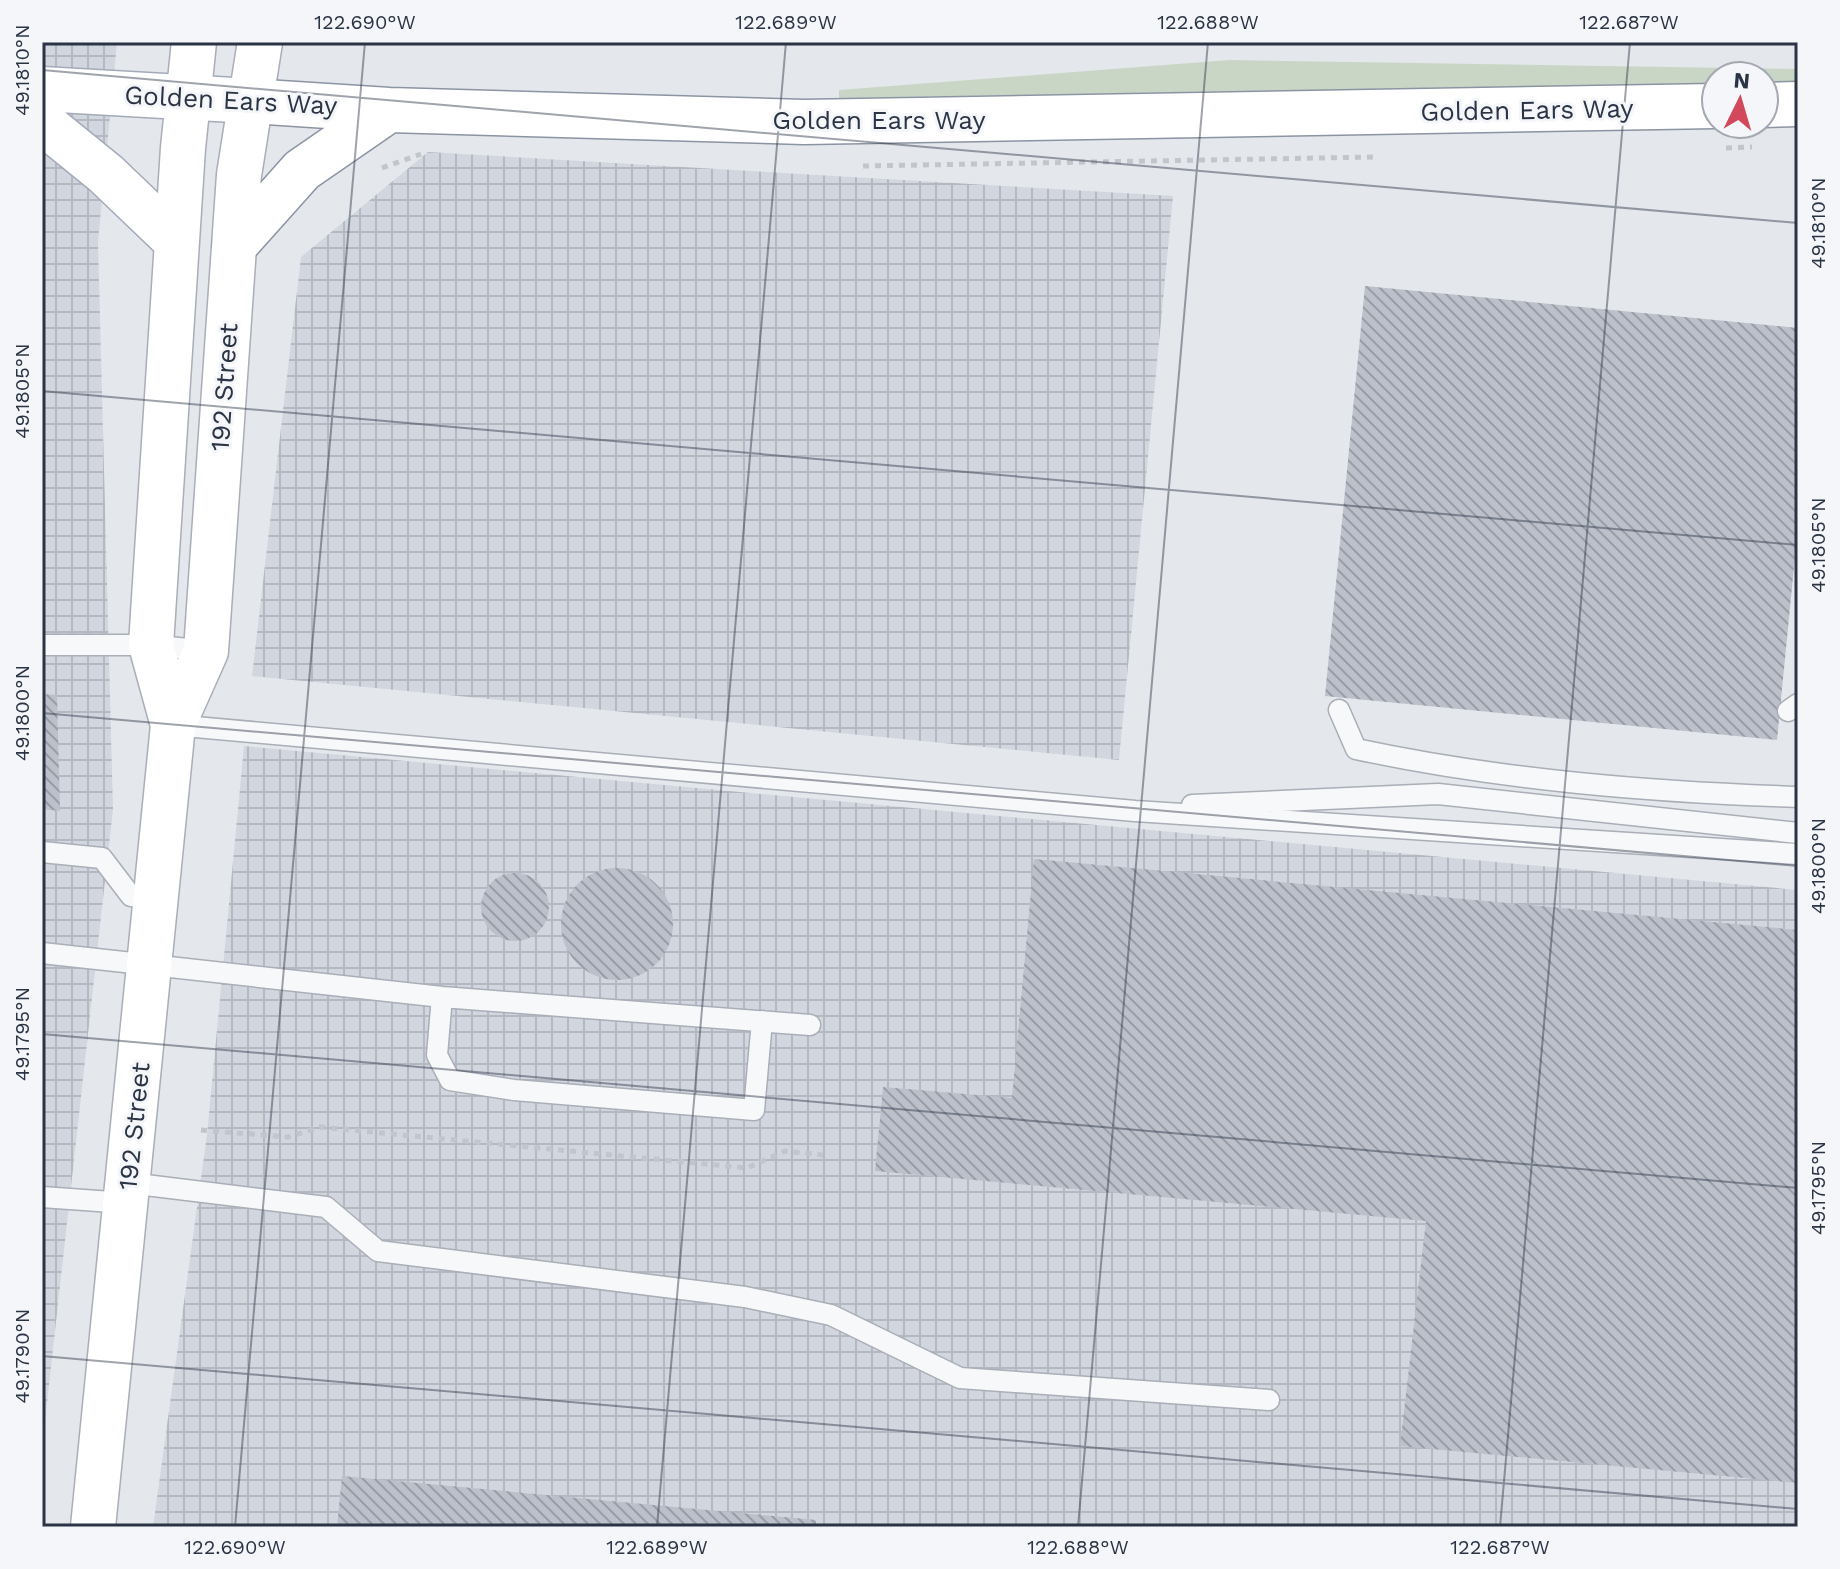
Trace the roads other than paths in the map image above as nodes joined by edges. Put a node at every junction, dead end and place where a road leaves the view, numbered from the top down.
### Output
1 (194, 42) edge
2 (260, 42) edge
3 (42, 89) edge
4 (188, 98) junction
5 (251, 101) junction
6 (1700, 106) edge
7 (389, 110) junction
8 (42, 122) edge
9 (176, 241) junction
10 (235, 245) junction
11 (42, 645) edge
12 (151, 645) junction
13 (206, 651) junction
14 (1339, 710) dead end
15 (173, 725) junction
16 (1798, 797) edge
17 (1135, 811) junction
18 (1798, 833) edge
19 (42, 852) edge
20 (1798, 854) edge
21 (158, 898) junction
22 (42, 953) edge
23 (152, 966) junction
24 (442, 997) junction
25 (762, 1021) junction
26 (810, 1025) dead end
27 (128, 1193) junction
28 (42, 1197) edge
29 (1269, 1400) dead end
30 (93, 1527) edge

1 - 4 main road, 192 Street
2 - 5 main road, 192 Street
3 - 4 main road, Golden Ears Way
4 - 5 main road, Golden Ears Way
4 - 9 main road, 192 Street
5 - 7 main road, Golden Ears Way
5 - 10 main road, 192 Street
6 - 7 main road, Golden Ears Way
7 - 10 main road
8 - 9 main road
9 - 12 main road, 192 Street
10 - 13 main road, 192 Street
11 - 12 lane
12 - 13 lane
12 - 15 main road, 192 Street
13 - 15 main road, 192 Street
14 - 16 lane
15 - 17 lane
15 - 21 main road, 192 Street
17 - 18 lane
17 - 20 lane
19 - 21 lane
21 - 23 main road, 192 Street
22 - 23 lane
23 - 24 lane
23 - 27 main road, 192 Street
24 - 25 lane
24 - 25 lane
25 - 26 lane
27 - 28 lane
27 - 29 lane
27 - 30 main road, 192 Street

